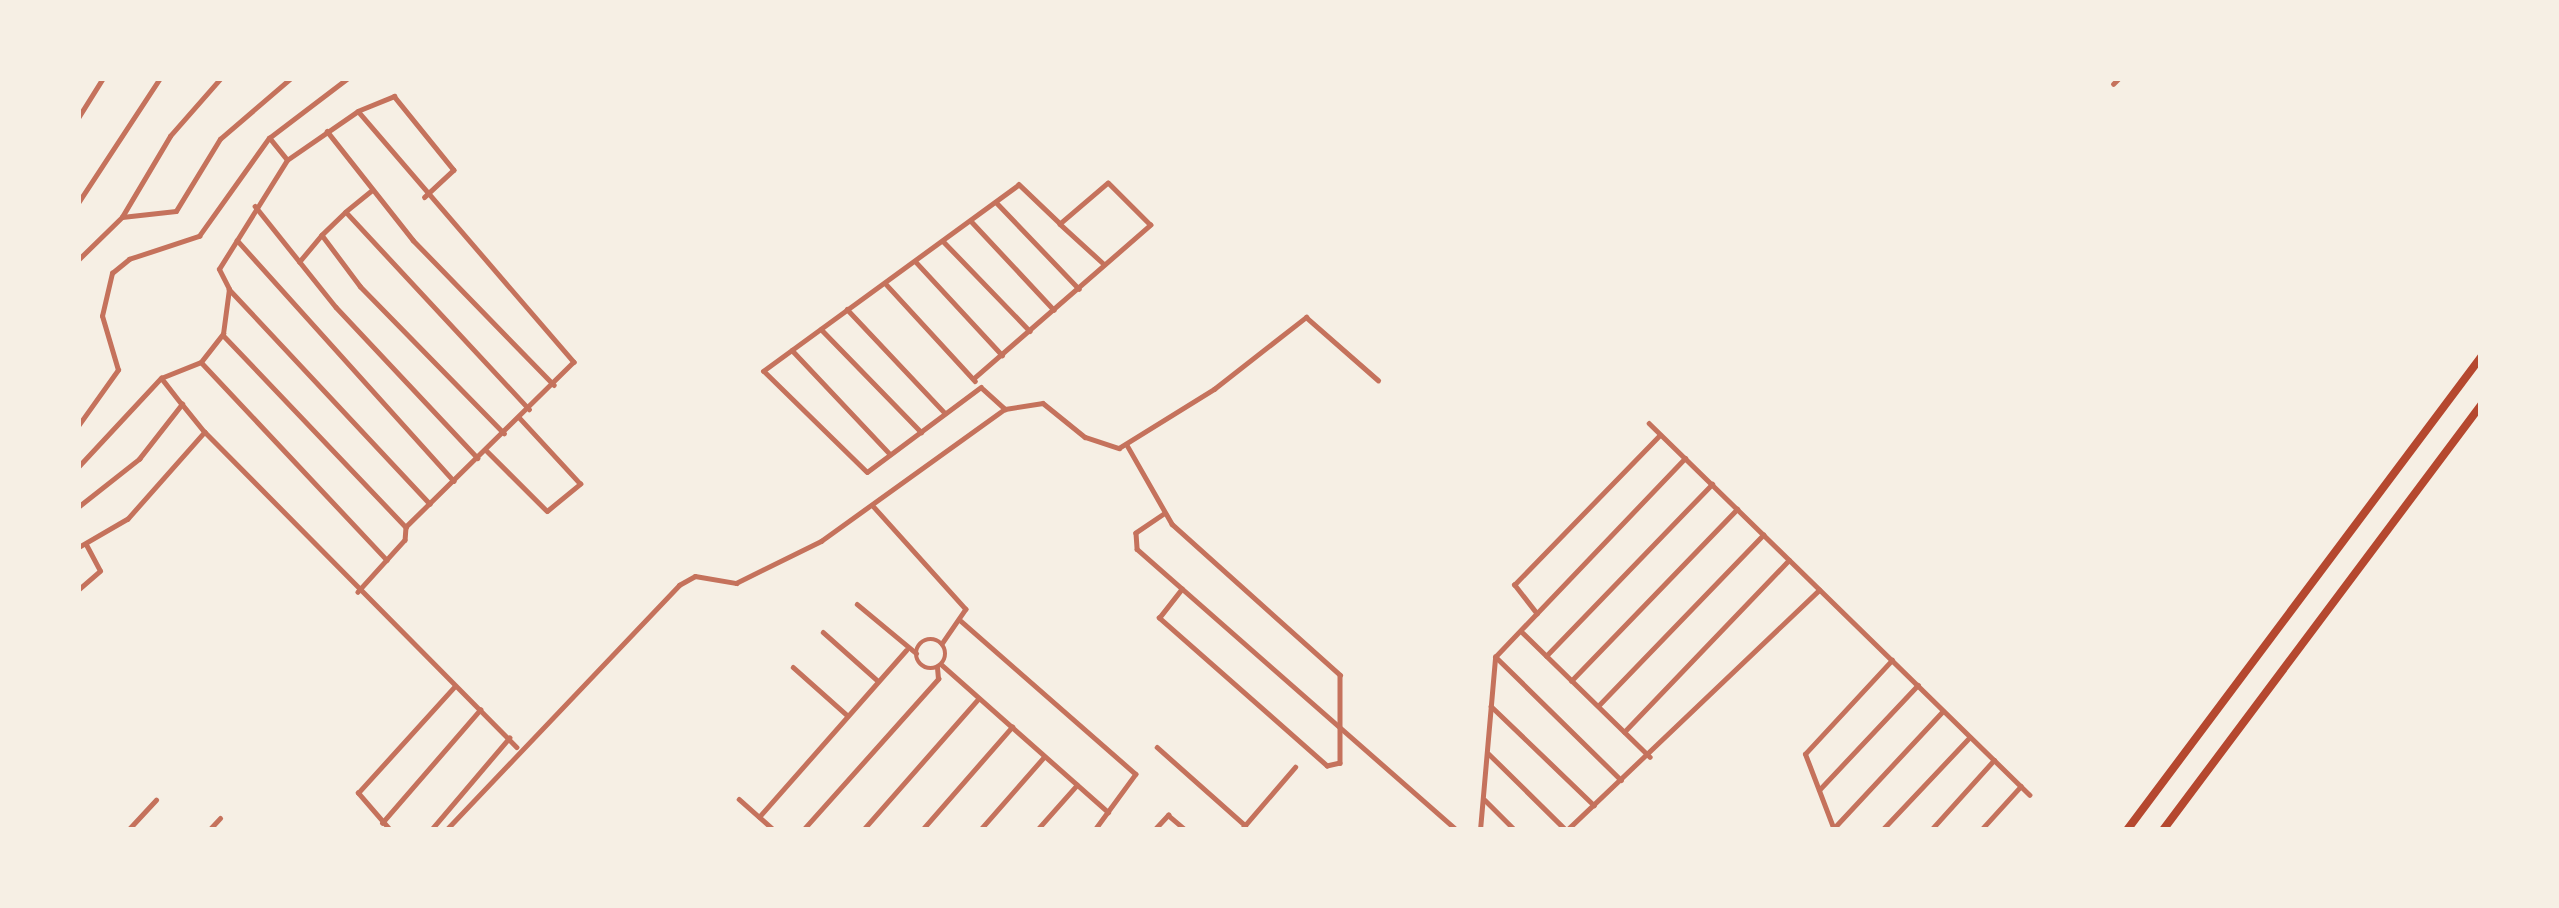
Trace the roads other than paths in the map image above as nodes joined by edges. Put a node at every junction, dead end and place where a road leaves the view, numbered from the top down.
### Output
1 (103, 78) edge
2 (160, 78) edge
3 (220, 78) edge
4 (291, 78) edge
5 (348, 78) edge
6 (358, 111) junction
7 (78, 118) edge
8 (327, 131) junction
9 (268, 139) junction
10 (287, 160) junction
11 (374, 190) junction
12 (425, 197) junction
13 (996, 202) junction
14 (78, 203) edge
15 (254, 206) junction
16 (346, 212) junction
17 (122, 217) junction
18 (970, 220) junction
19 (1060, 224) junction
20 (322, 235) junction
21 (236, 238) junction
22 (943, 241) junction
23 (78, 260) edge
24 (916, 261) junction
25 (299, 262) junction
26 (1104, 264) junction
27 (885, 283) junction
28 (229, 289) junction
29 (1079, 289) junction
30 (847, 309) junction
31 (1054, 310) junction
32 (821, 329) junction
33 (1030, 331) junction
34 (223, 334) junction
35 (792, 350) junction
36 (1002, 355) junction
37 (2481, 358) edge
38 (78, 361) edge
39 (201, 362) junction
40 (78, 374) edge
41 (161, 378) junction
42 (974, 379) junction
43 (1378, 380) dead end
44 (554, 385) junction
45 (981, 387) junction
46 (182, 404) junction
47 (2481, 405) edge
48 (529, 409) junction
49 (1005, 409) junction
50 (945, 413) junction
51 (519, 418) junction
52 (1649, 423) dead end
53 (78, 426) edge
54 (205, 432) junction
55 (921, 432) junction
56 (504, 433) junction
57 (1660, 434) junction
58 (1127, 445) junction
59 (486, 450) junction
60 (890, 454) junction
61 (478, 458) junction
62 (1685, 458) junction
63 (78, 467) edge
64 (454, 481) junction
65 (1712, 484) junction
66 (430, 504) junction
67 (78, 507) edge
68 (874, 508) junction
69 (1737, 509) junction
70 (1164, 514) junction
71 (406, 527) junction
72 (1763, 535) junction
73 (82, 546) edge
74 (387, 560) junction
75 (1789, 560) junction
76 (1183, 589) junction
77 (78, 590) edge
78 (1820, 590) junction
79 (358, 592) junction
80 (857, 604) dead end
81 (1537, 614) junction
82 (961, 621) junction
83 (1521, 631) junction
84 (823, 632) dead end
85 (942, 644) junction
86 (906, 650) junction
87 (916, 653) junction
88 (1546, 656) junction
89 (1496, 657) junction
90 (1892, 660) junction
91 (940, 666) junction
92 (793, 667) dead end
93 (878, 681) junction
94 (1571, 681) junction
95 (455, 686) junction
96 (1918, 686) junction
97 (980, 698) junction
98 (1491, 706) junction
99 (1598, 706) junction
100 (480, 710) junction
101 (1943, 711) junction
102 (848, 716) junction
103 (1012, 727) junction
104 (1624, 731) junction
105 (1343, 733) junction
106 (1970, 736) junction
107 (509, 738) junction
108 (518, 746) junction
109 (1157, 747) dead end
110 (1487, 753) junction
111 (1045, 756) junction
112 (1650, 757) junction
113 (1994, 760) junction
114 (1295, 767) dead end
115 (1621, 781) junction
116 (1077, 785) junction
117 (2021, 786) junction
118 (1819, 790) junction
119 (2030, 795) dead end
120 (1483, 798) junction
121 (739, 799) dead end
122 (156, 800) dead end
123 (1594, 806) junction
124 (1110, 814) junction
125 (760, 817) junction
126 (220, 818) dead end
127 (382, 823) junction
128 (1243, 828) edge
129 (128, 830) edge
130 (209, 830) edge
131 (390, 830) edge
132 (431, 830) edge
133 (446, 830) edge
134 (774, 830) edge
135 (803, 830) edge
136 (863, 830) edge
137 (922, 830) edge
138 (980, 830) edge
139 (1037, 830) edge
140 (1095, 830) edge
141 (1154, 830) edge
142 (1186, 830) edge
143 (1457, 830) edge
144 (1480, 830) edge
145 (1515, 830) edge
146 (1567, 830) edge
147 (1833, 830) edge
148 (1882, 830) edge
149 (1931, 830) edge
150 (1981, 830) edge
151 (2127, 830) edge
152 (2163, 830) edge

1 - 7 street
2 - 14 street
3 - 17 street
4 - 17 street
5 - 9 street
6 - 8 street
6 - 12 street
6 - 12 street
8 - 10 street
8 - 11 street
9 - 10 street
9 - 53 street
10 - 15 street
11 - 16 street
11 - 44 street
12 - 44 street
13 - 18 street
13 - 19 street
13 - 29 street
15 - 21 street
15 - 25 street
16 - 20 street
16 - 48 street
17 - 23 street
18 - 22 street
18 - 31 street
19 - 26 street
19 - 26 street
20 - 25 street
20 - 56 street
21 - 28 street
21 - 64 street
22 - 24 street
22 - 33 street
24 - 27 street
24 - 36 street
25 - 61 street
26 - 29 street
27 - 30 street
27 - 42 street
28 - 34 street
28 - 66 street
29 - 31 street
30 - 32 street
30 - 50 street
31 - 33 street
32 - 35 street
32 - 55 street
33 - 36 street
34 - 39 street
34 - 71 street
35 - 60 street
35 - 60 street
36 - 42 street
37 - 151 highway
38 - 40 street
39 - 41 street
39 - 74 street
41 - 46 street
41 - 63 street
42 - 45 street
43 - 58 street
44 - 48 street
45 - 49 street
45 - 50 street
46 - 54 street
46 - 67 street
47 - 152 highway
48 - 51 street
49 - 58 street
49 - 68 street
50 - 55 street
51 - 56 street
51 - 59 street
52 - 57 street
54 - 73 street
54 - 79 street
55 - 60 street
56 - 59 street
57 - 62 street
57 - 81 street
58 - 70 street
59 - 61 street
61 - 64 street
62 - 65 street
62 - 81 street
64 - 66 street
65 - 69 street
65 - 88 street
66 - 71 street
68 - 82 street
68 - 108 street
69 - 72 street
69 - 94 street
70 - 76 street
70 - 105 street
71 - 74 street
72 - 75 street
72 - 99 street
73 - 77 street
74 - 79 street
75 - 78 street
75 - 104 street
76 - 105 street
76 - 105 street
78 - 90 street
78 - 112 street
79 - 95 street
80 - 86 street
81 - 83 street
82 - 85 street
82 - 124 street
83 - 88 street
83 - 89 street
84 - 93 street
85 - 87 street
85 - 91 street
86 - 87 street
86 - 93 street
87 - 91 street
88 - 94 street
89 - 98 street
89 - 115 street
90 - 96 street
90 - 118 street
91 - 97 street
91 - 135 street
92 - 102 street
93 - 102 street
94 - 99 street
95 - 100 street
95 - 127 street
96 - 101 street
96 - 118 street
97 - 103 street
97 - 136 street
98 - 110 street
98 - 123 street
99 - 104 street
100 - 107 street
100 - 127 street
101 - 106 street
101 - 147 street
102 - 125 street
103 - 111 street
103 - 137 street
104 - 112 street
105 - 143 street
106 - 113 street
106 - 148 street
107 - 108 street
107 - 132 street
108 - 133 street
109 - 128 street
110 - 120 street
110 - 146 street
111 - 116 street
111 - 138 street
112 - 115 street
113 - 117 street
113 - 149 street
114 - 128 street
115 - 123 street
116 - 124 street
116 - 139 street
117 - 119 street
117 - 150 street
118 - 147 street
120 - 144 street
120 - 145 street
121 - 125 street
122 - 129 street
123 - 146 street
124 - 140 street
125 - 134 street
126 - 130 street
127 - 131 street
141 - 142 street

